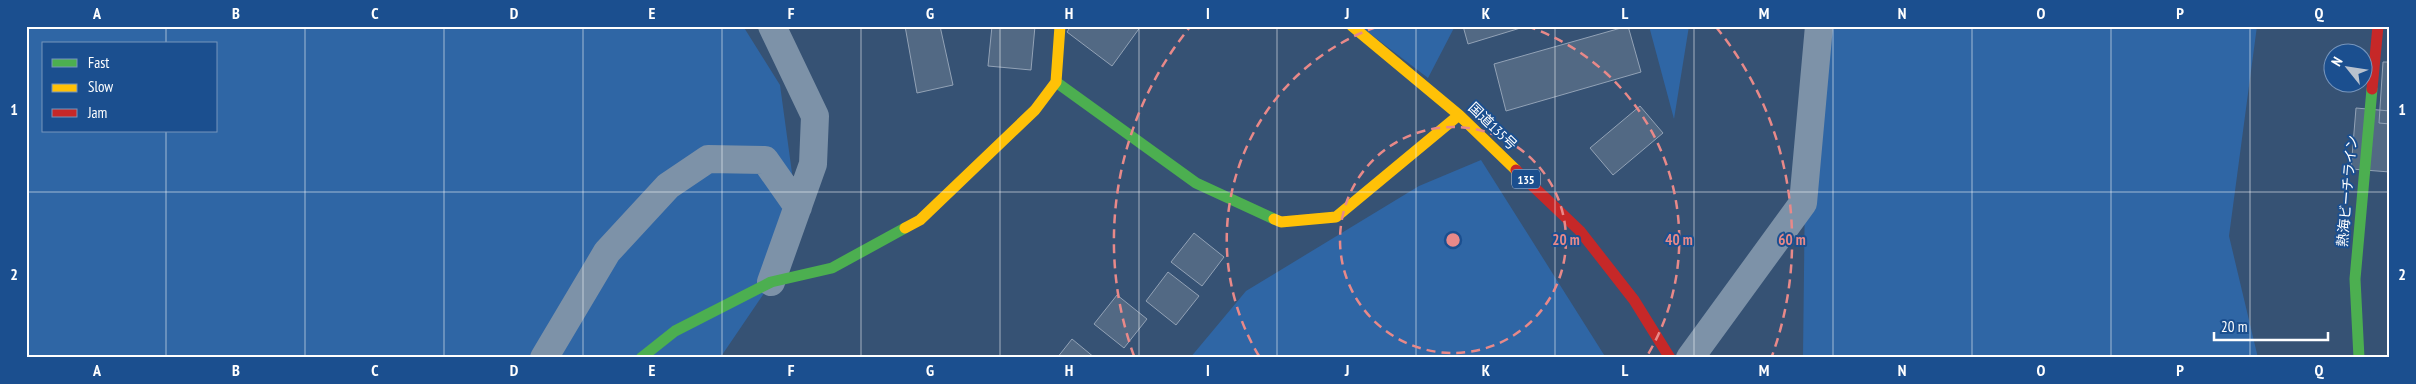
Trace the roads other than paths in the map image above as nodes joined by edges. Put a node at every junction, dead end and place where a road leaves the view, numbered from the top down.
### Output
1 (772, 26) edge
2 (1060, 26) edge
3 (1352, 26) edge
4 (1819, 26) edge
5 (2378, 26) edge
6 (1056, 82) junction
7 (1459, 114) junction
8 (798, 207) junction
9 (771, 282) junction
10 (544, 358) edge
11 (641, 358) edge
12 (1670, 358) edge
13 (1690, 358) edge
14 (2359, 358) edge

1 - 8 street
2 - 6 main road
3 - 7 main road, 国道135号 / 135
4 - 13 street
5 - 14 main road, 熱海ビーチライン
6 - 7 main road
6 - 9 main road
7 - 12 main road, 国道135号 / 135
8 - 9 street
8 - 10 street
9 - 11 main road

